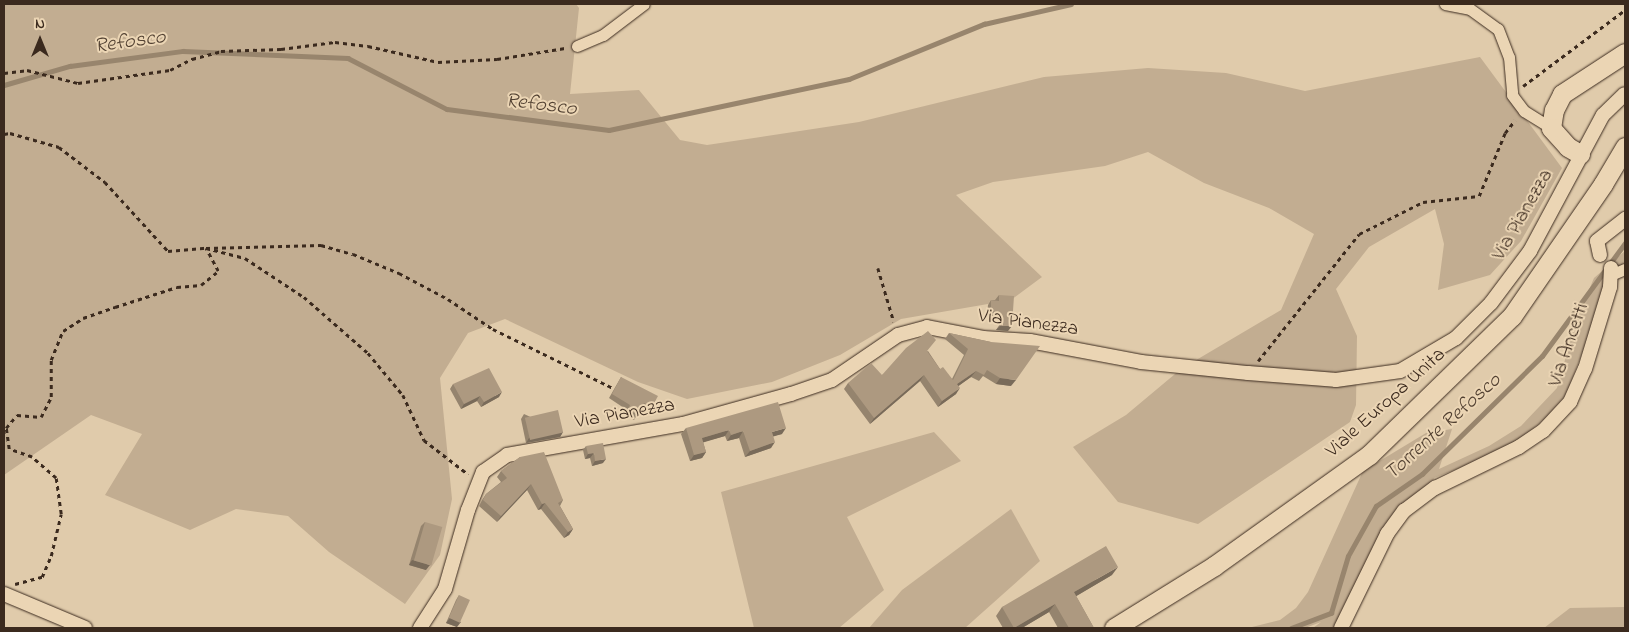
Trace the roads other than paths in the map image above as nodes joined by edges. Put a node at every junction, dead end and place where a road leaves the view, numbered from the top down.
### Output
1 (644, 4) edge
2 (1445, 4) edge
3 (577, 46) road end
4 (1625, 53) edge
5 (1625, 94) edge
6 (1551, 128) junction
7 (1625, 147) edge
8 (1580, 154) junction
9 (1625, 219) edge
10 (1600, 255) joint
11 (1616, 270) edge
12 (8, 589) edge
13 (85, 628) edge
14 (420, 628) edge
15 (1114, 628) edge
16 (1341, 628) edge

1 - 3 street
2 - 6 street
4 - 6 highway
5 - 8 street, Via Pianezza
6 - 8 highway
7 - 15 highway, Viale Europa Unita
8 - 14 street, Via Pianezza
9 - 10 street
10 - 11 street
11 - 16 street, Via Ancetti
12 - 13 street

